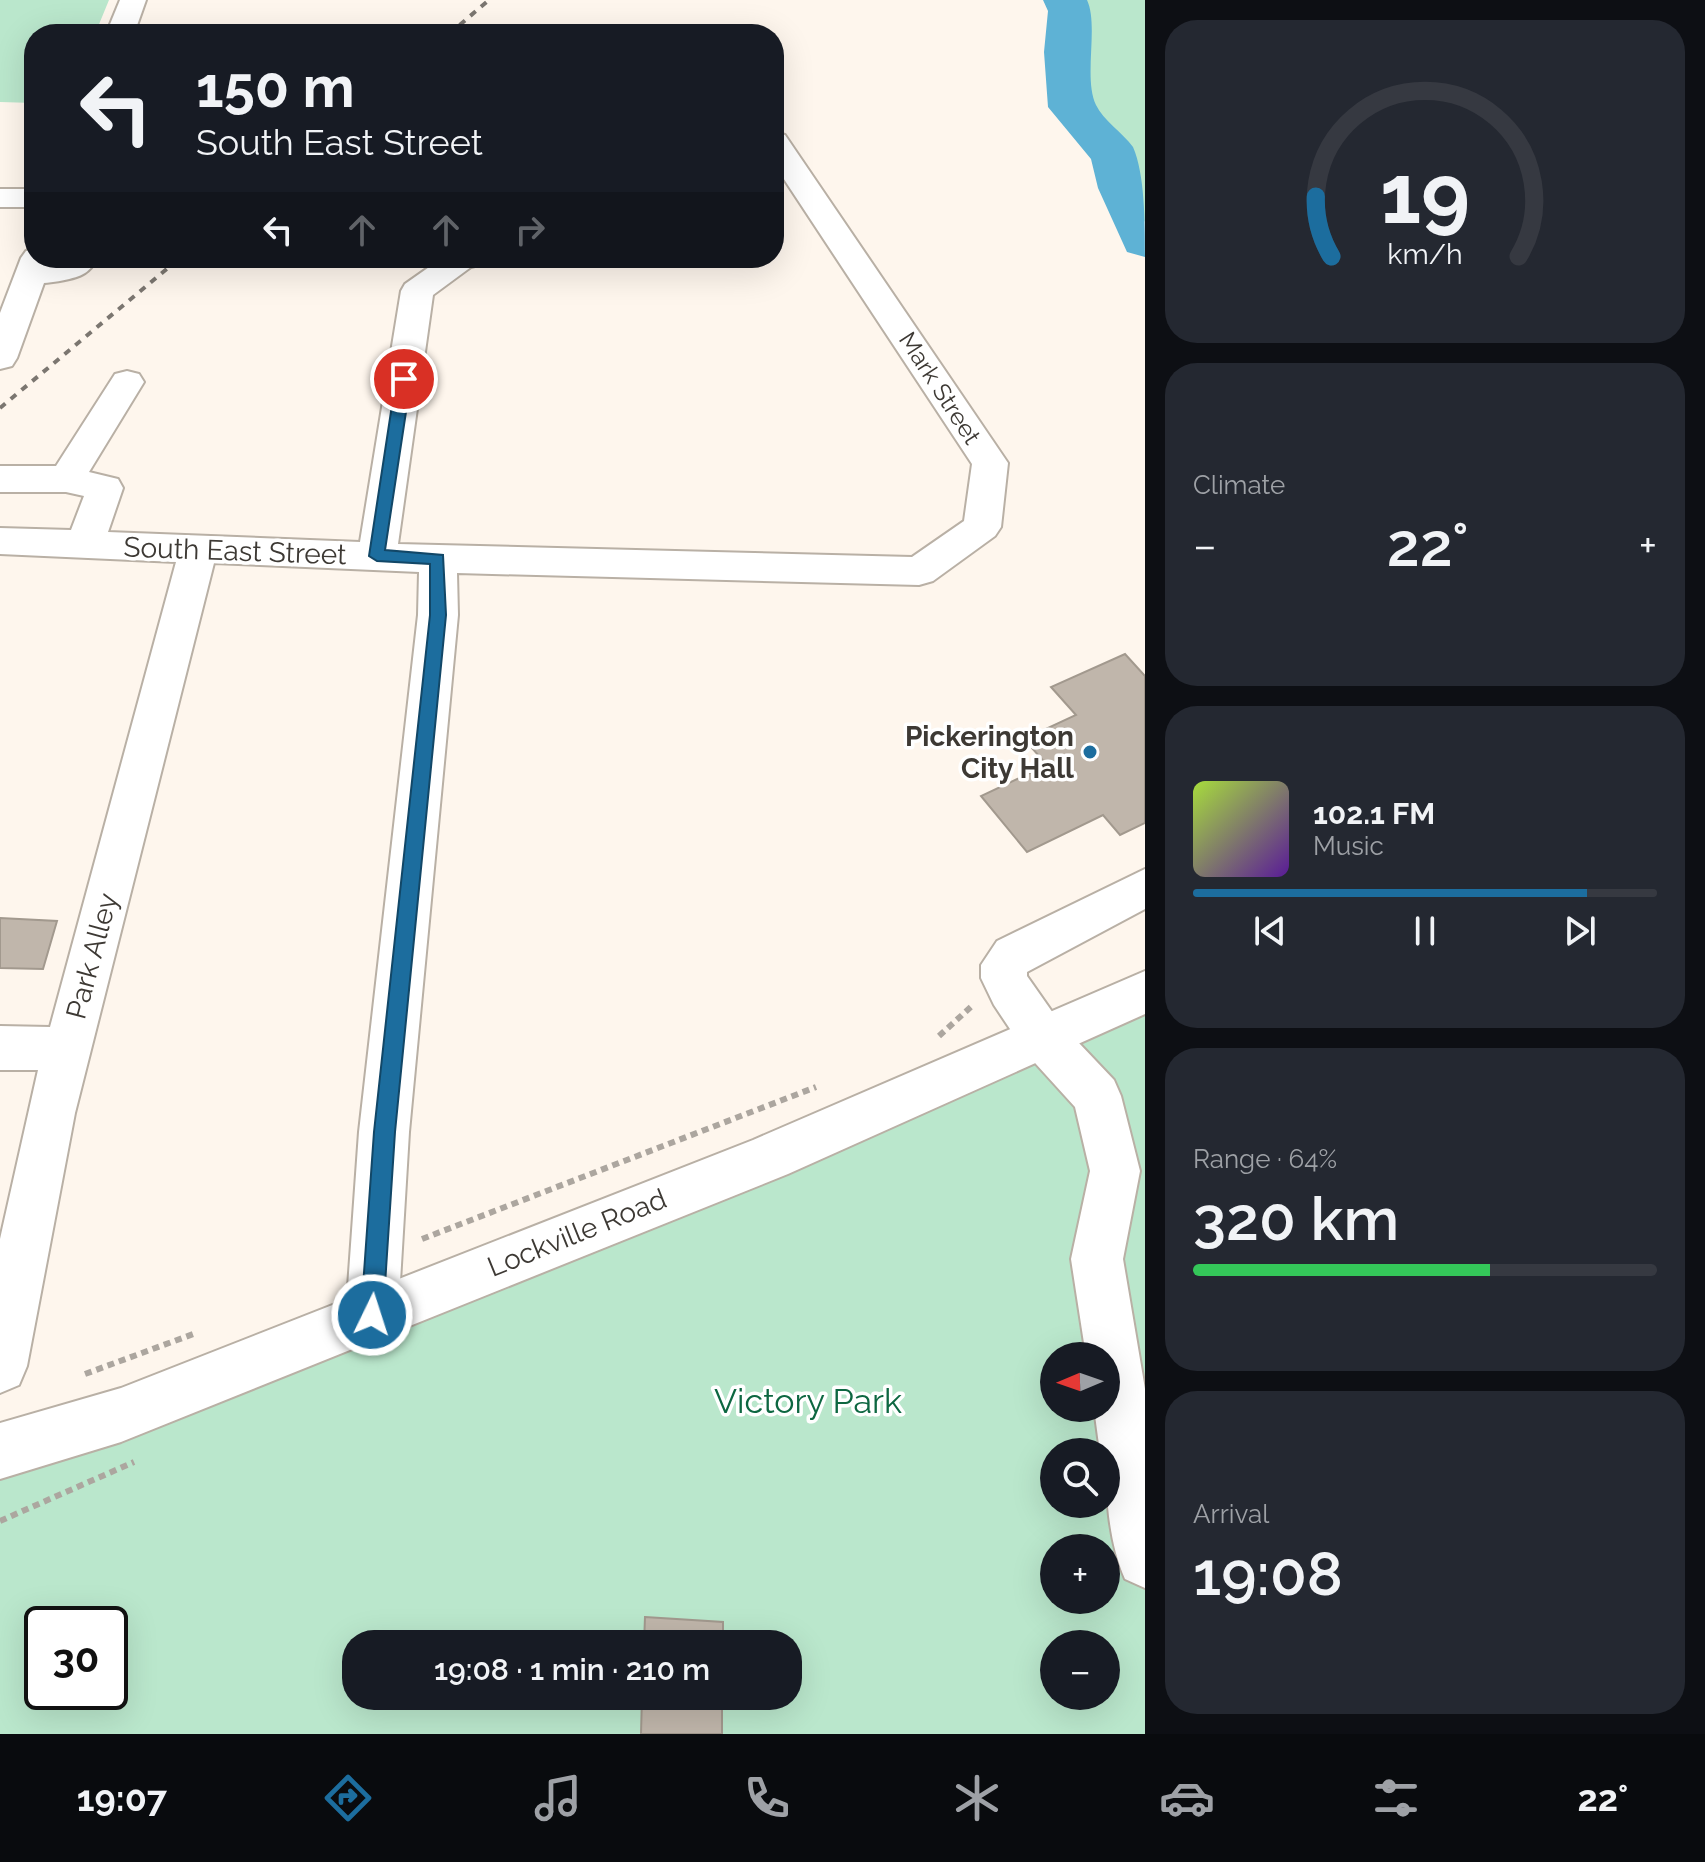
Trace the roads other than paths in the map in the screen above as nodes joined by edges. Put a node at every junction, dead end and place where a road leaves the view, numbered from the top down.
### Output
1 (133, 0) edge
2 (124, 24) edge
3 (784, 164) edge
4 (0, 198) edge
5 (24, 198) edge
6 (70, 268) edge
7 (449, 268) edge
8 (22, 284) edge
9 (0, 358) edge
10 (127, 382) dead end
11 (0, 479) edge
12 (66, 479) junction
13 (0, 541) edge
14 (84, 545) junction
15 (198, 550) junction
16 (377, 556) junction
17 (438, 559) junction
18 (806, 568) joint
19 (1145, 888) edge
20 (1145, 992) edge
21 (1043, 1038) junction
22 (0, 1048) edge
23 (68, 1049) junction
24 (1126, 1209) edge
25 (372, 1315) junction
26 (0, 1366) edge
27 (0, 1451) edge
28 (1145, 1559) edge

1 - 2 street
3 - 18 street, Mark Street
4 - 5 street
6 - 8 street
7 - 16 street
8 - 9 street
10 - 12 street
11 - 12 street
12 - 14 street
13 - 14 street, South East Street
14 - 15 street, South East Street
15 - 16 street, South East Street
15 - 23 street, Park Alley
16 - 17 street, South East Street
17 - 18 street, South East Street
17 - 25 street
19 - 21 street
20 - 21 street, Lockville Road
21 - 24 street
21 - 25 street, Lockville Road
22 - 23 street
23 - 26 street, Park Alley
24 - 28 street
25 - 27 street, Lockville Road

